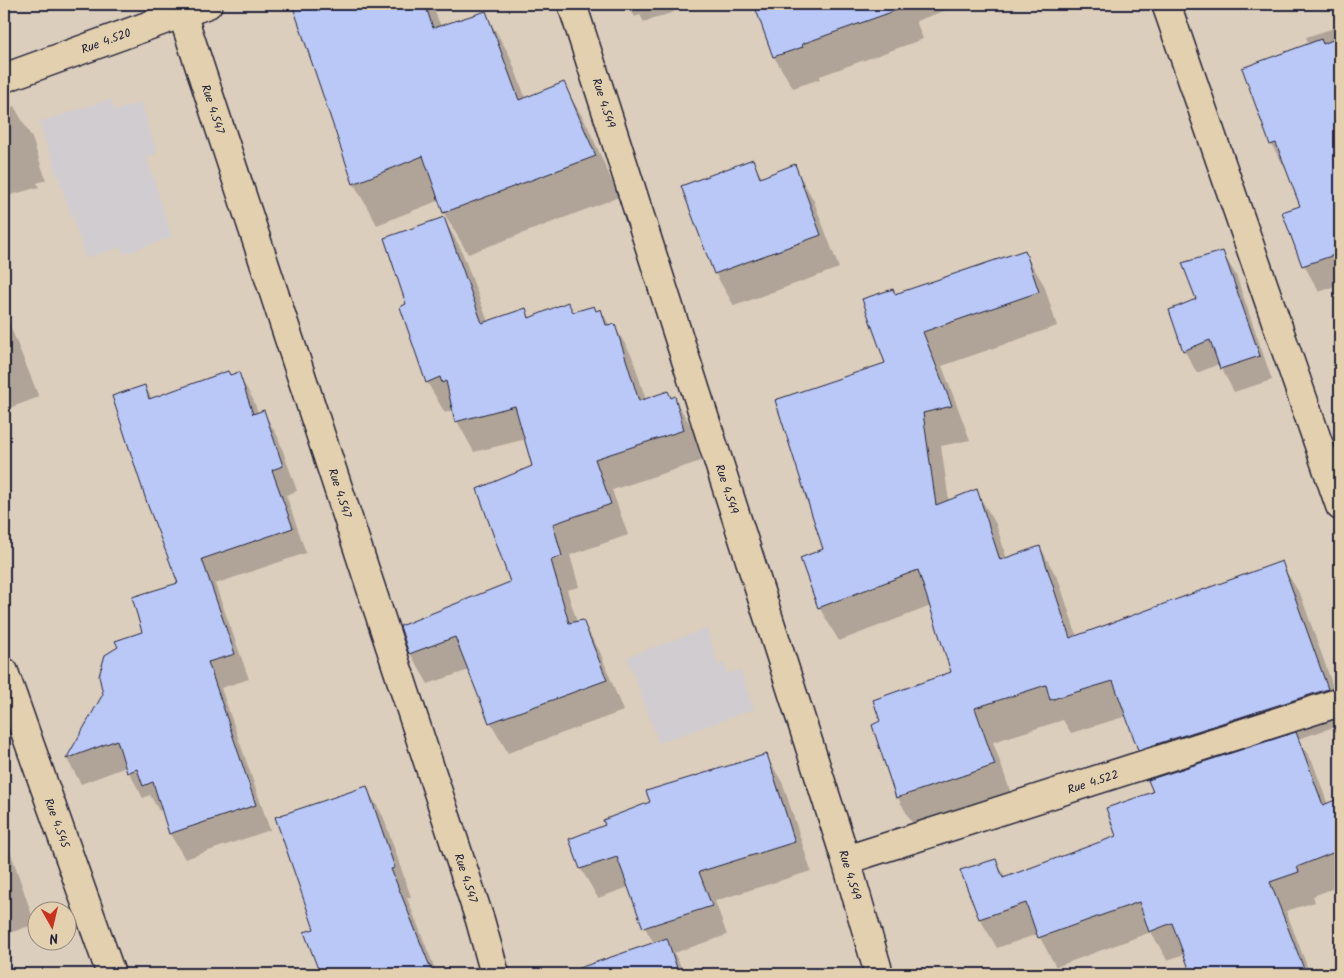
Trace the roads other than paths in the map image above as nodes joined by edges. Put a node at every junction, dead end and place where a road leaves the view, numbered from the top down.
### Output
1 (208, 4) edge
2 (572, 4) edge
3 (1166, 4) edge
4 (182, 14) junction
5 (4, 78) edge
6 (1340, 506) edge
7 (4, 672) edge
8 (1340, 702) edge
9 (846, 860) junction
10 (111, 974) edge
11 (495, 974) edge
12 (879, 974) edge

1 - 4 street, Rue 4.520
2 - 9 street, Rue 4.549
3 - 6 street
4 - 5 street, Rue 4.520
4 - 11 street, Rue 4.547
7 - 10 street, Rue 4.545
8 - 9 street, Rue 4.522
9 - 12 street, Rue 4.549

